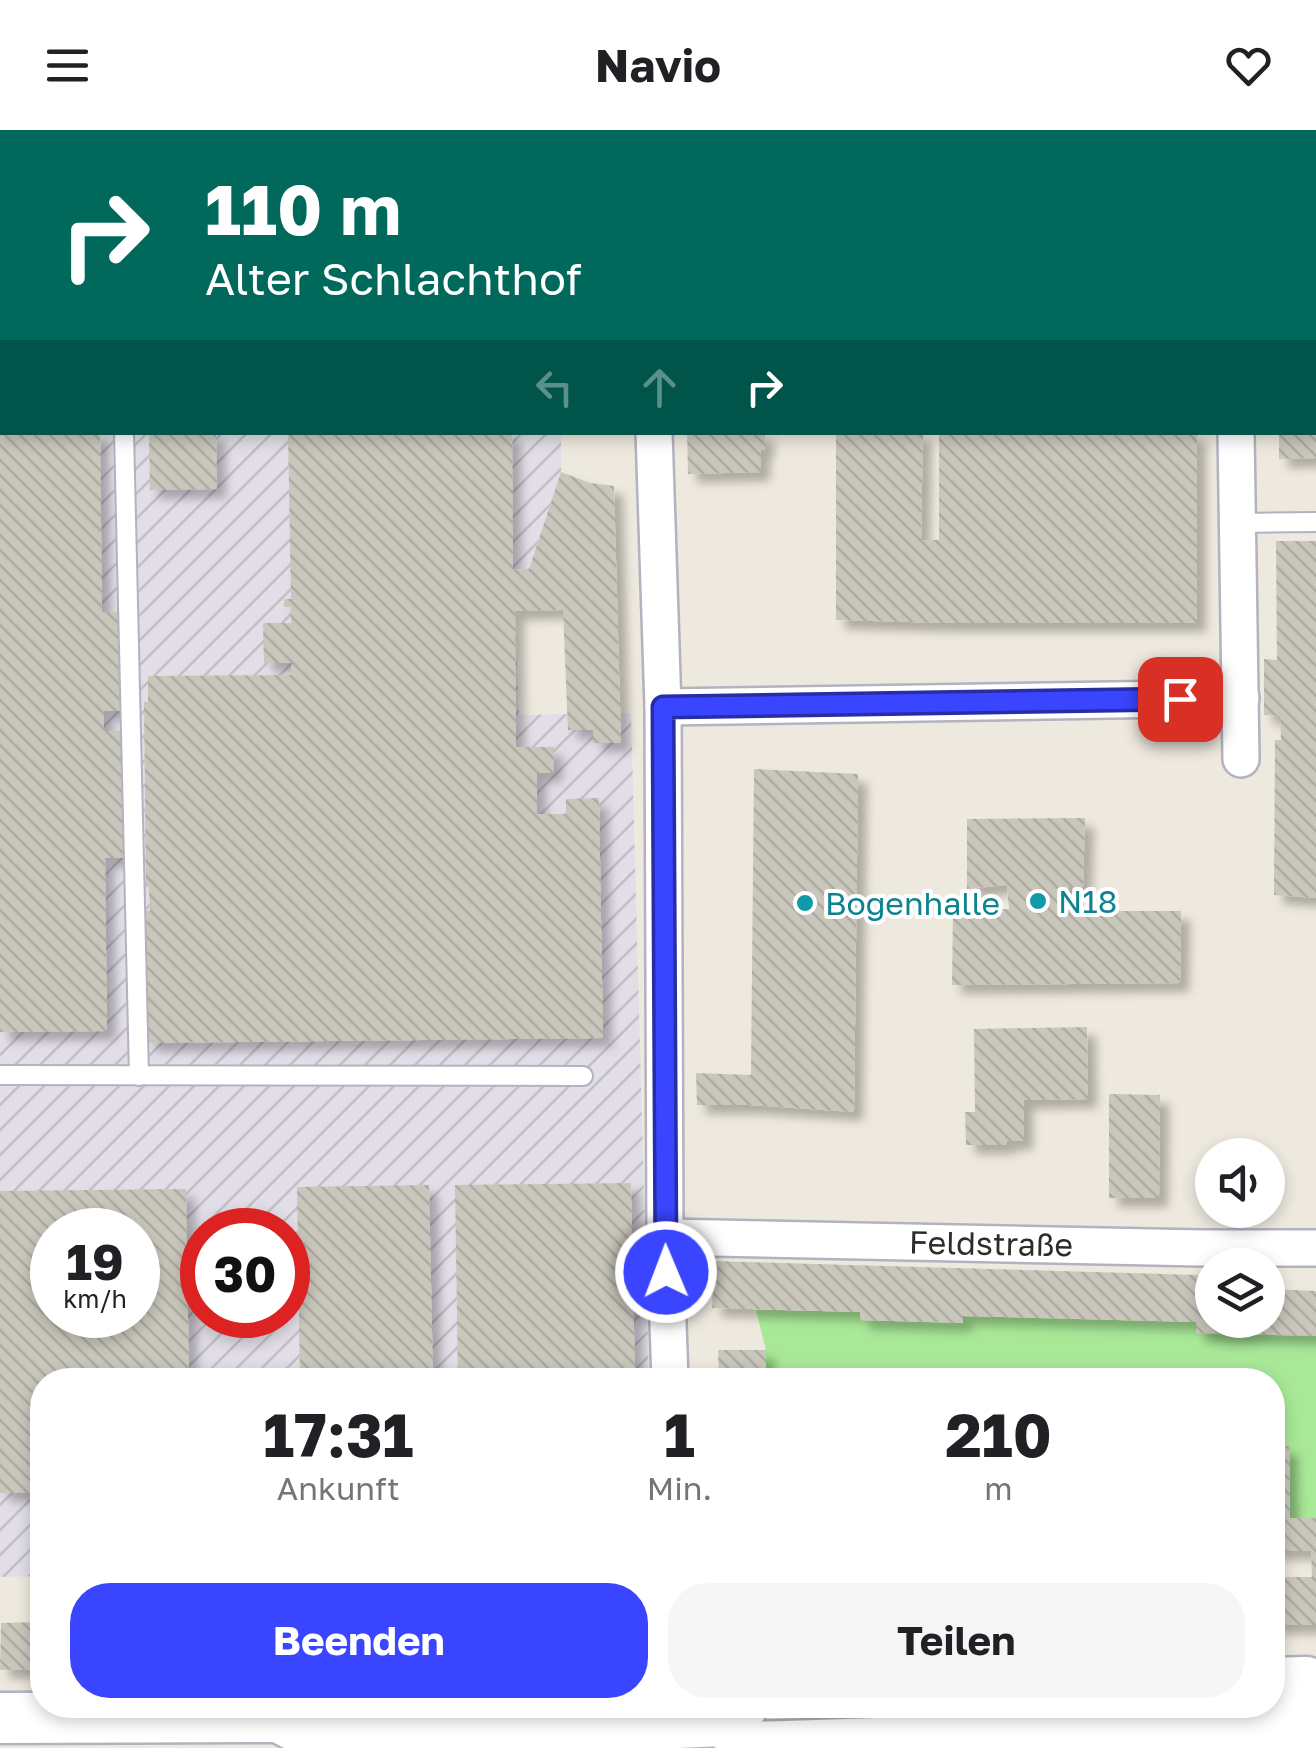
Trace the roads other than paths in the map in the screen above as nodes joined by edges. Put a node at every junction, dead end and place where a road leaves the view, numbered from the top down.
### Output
1 (124, 435) edge
2 (654, 435) edge
3 (1236, 435) edge
4 (1316, 522) edge
5 (1238, 523) junction
6 (1241, 698) junction
7 (663, 707) junction
8 (1242, 759) dead end
9 (0, 1075) edge
10 (138, 1076) junction
11 (583, 1076) dead end
12 (665, 1237) junction
13 (1316, 1248) edge
14 (670, 1368) edge
15 (1285, 1683) edge
16 (1316, 1688) edge
17 (255, 1718) edge
18 (279, 1718) edge
19 (644, 1718) edge
20 (711, 1718) edge
21 (1316, 1720) edge
22 (20, 1728) edge
23 (301, 1740) edge
24 (1076, 1742) edge
25 (992, 1744) edge

1 - 10 lane
2 - 7 street
3 - 5 street
4 - 5 lane
5 - 6 street
6 - 7 street
6 - 8 street
7 - 12 street
9 - 10 lane
10 - 11 lane
12 - 13 street, Feldstraße
12 - 14 street
15 - 16 main road
17 - 22 main road
18 - 23 main road
19 - 23 main road
20 - 25 main road
21 - 24 main road
24 - 25 main road

